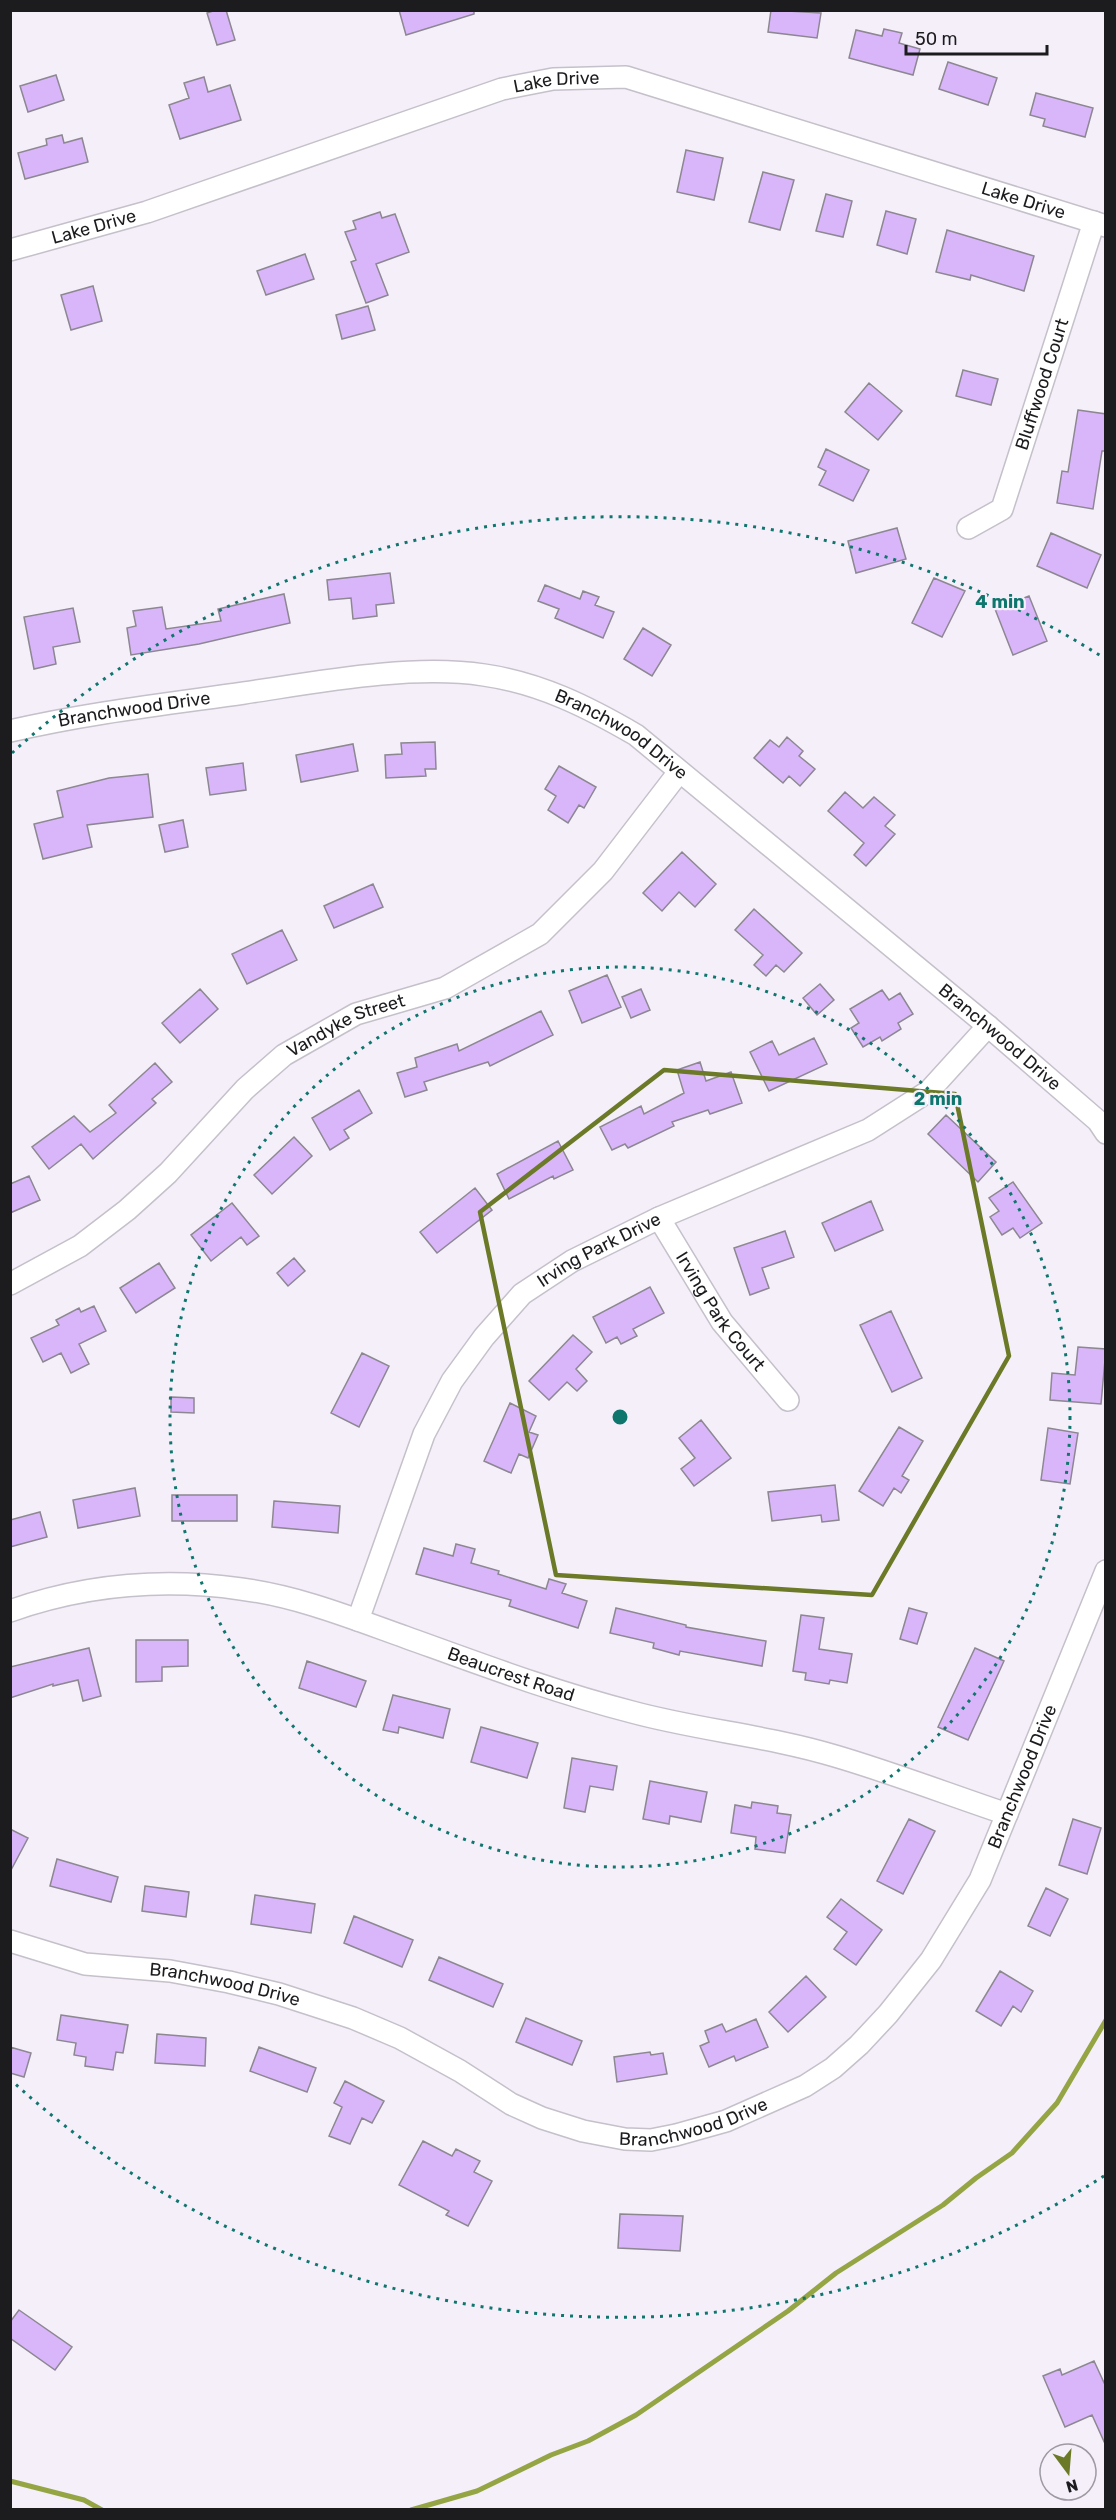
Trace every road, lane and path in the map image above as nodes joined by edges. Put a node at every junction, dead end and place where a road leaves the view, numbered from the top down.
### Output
1 (1100, 224) edge
2 (10, 250) edge
3 (968, 528) dead end
4 (10, 731) edge
5 (679, 772) junction
6 (988, 1026) junction
7 (1103, 1122) edge
8 (659, 1218) junction
9 (10, 1284) edge
10 (788, 1400) dead end
11 (1106, 1571) edge
12 (10, 1611) edge
13 (358, 1620) junction
14 (1007, 1814) junction
15 (10, 1941) edge

1 - 2 street, Lake Drive
1 - 3 street, Bluffwood Court
4 - 5 street, Branchwood Drive
5 - 6 street, Branchwood Drive
5 - 9 street, Vandyke Street
6 - 7 street, Branchwood Drive
6 - 8 street, Irving Park Drive
8 - 10 street, Irving Park Court
8 - 13 street, Irving Park Drive
11 - 14 street, Branchwood Drive
12 - 13 street, Beaucrest Road
13 - 14 street, Beaucrest Road
14 - 15 street, Branchwood Drive

